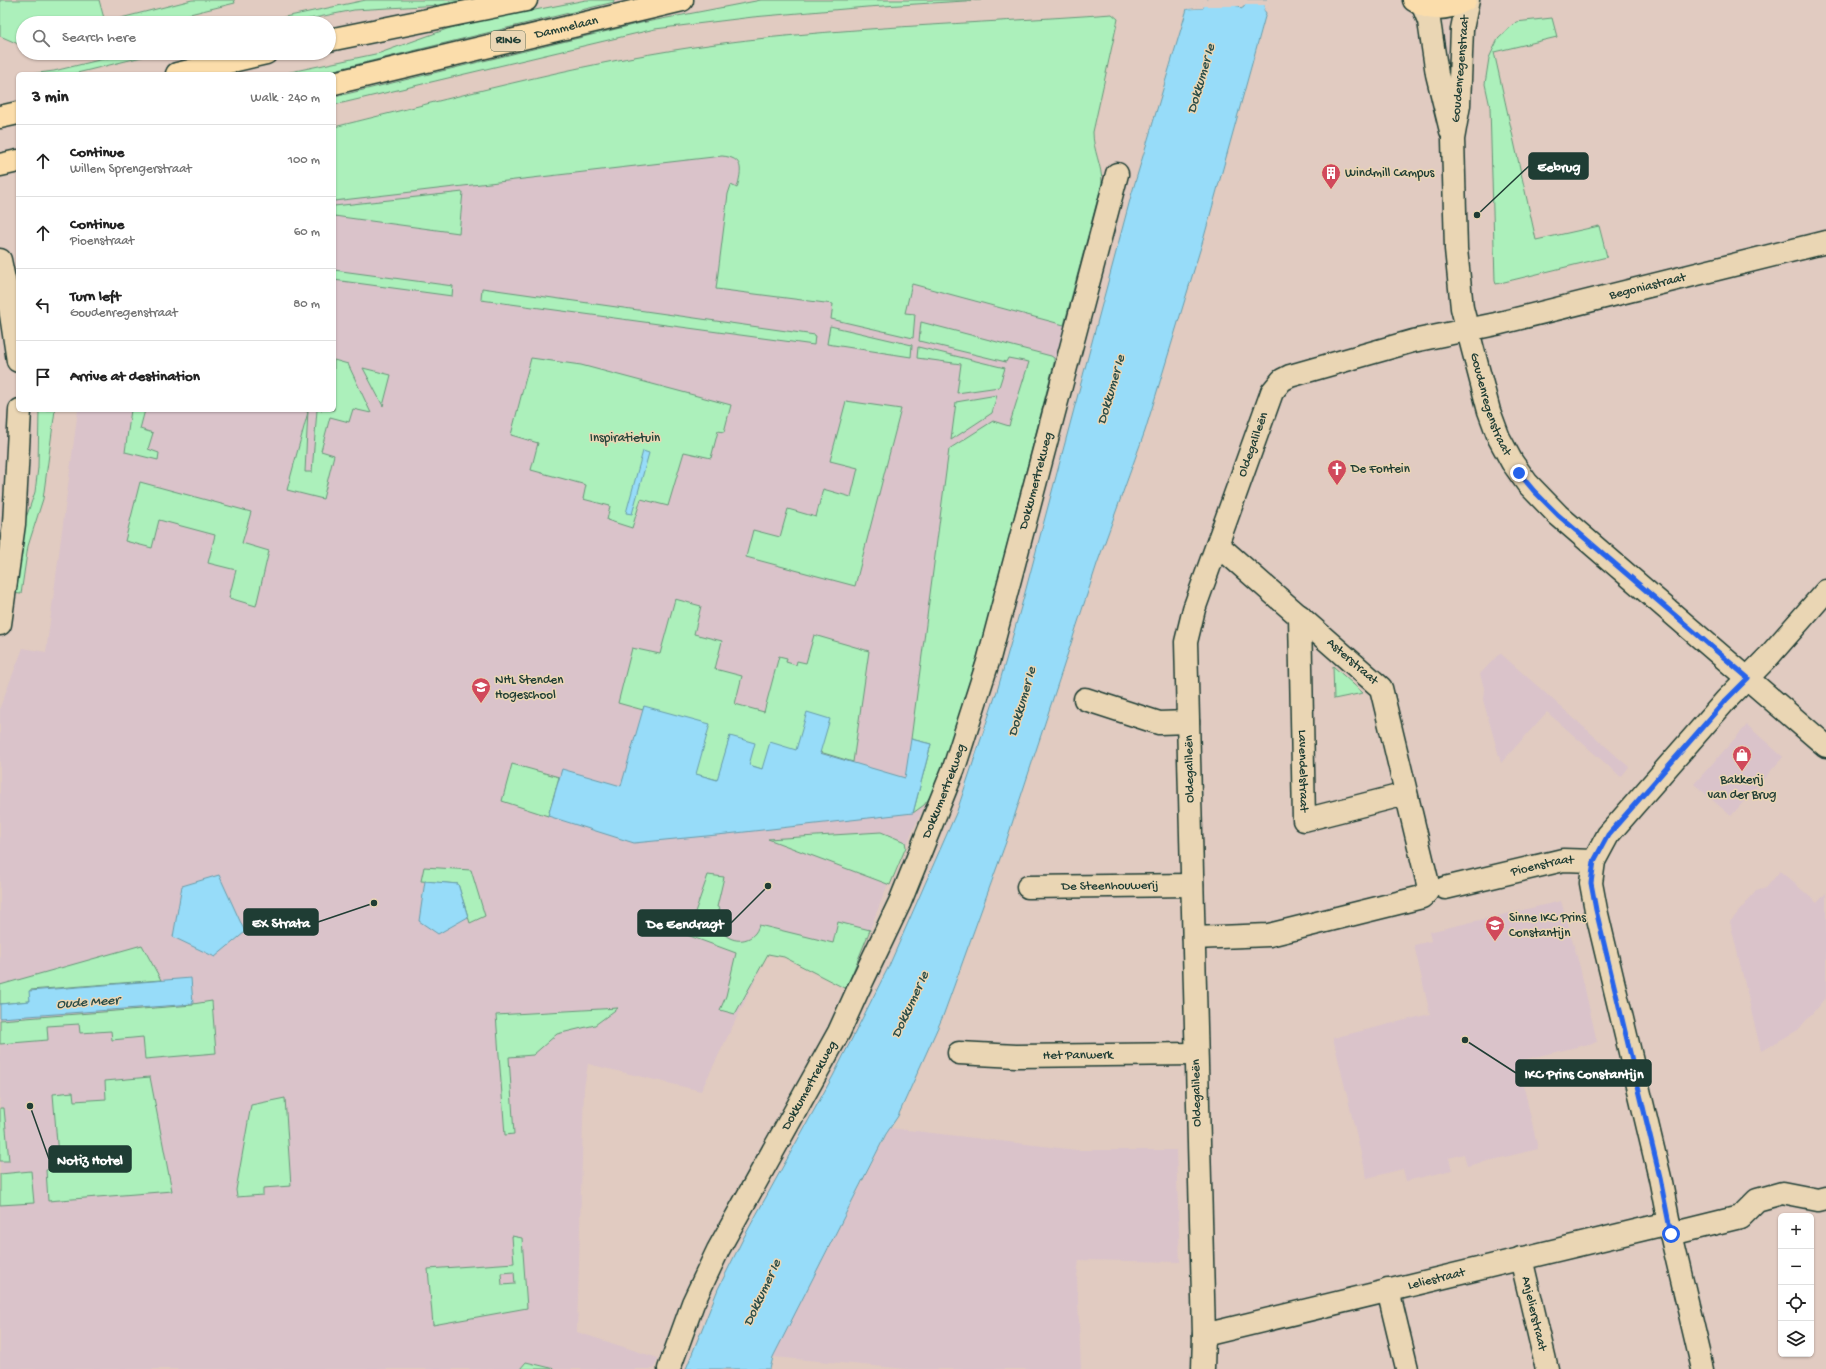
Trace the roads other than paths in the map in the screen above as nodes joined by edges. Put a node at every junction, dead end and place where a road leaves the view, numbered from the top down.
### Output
1 (526, 0) edge
2 (682, 0) edge
3 (1467, 0) edge
4 (1418, 3) edge
5 (336, 39) edge
6 (236, 60) edge
7 (185, 72) edge
8 (336, 83) edge
9 (16, 113) edge
10 (0, 117) edge
11 (1453, 139) junction
12 (16, 161) edge
13 (0, 165) edge
14 (1117, 174) dead end
15 (1826, 242) edge
16 (0, 260) edge
17 (1468, 330) junction
18 (16, 348) edge
19 (20, 412) edge
20 (7, 523) edge
21 (1218, 544) junction
22 (1826, 591) edge
23 (1300, 616) junction
24 (0, 624) edge
25 (1748, 678) junction
26 (1085, 699) dead end
27 (1188, 722) junction
28 (1826, 746) edge
29 (1406, 794) junction
30 (1594, 861) junction
31 (1192, 885) junction
32 (1028, 887) dead end
33 (1436, 890) junction
34 (1194, 938) junction
35 (959, 1053) dead end
36 (1196, 1054) junction
37 (1826, 1198) edge
38 (1670, 1229) junction
39 (1520, 1258) junction
40 (1388, 1290) junction
41 (1204, 1335) junction
42 (669, 1369) edge
43 (1203, 1369) edge
44 (1407, 1369) edge
45 (1547, 1369) edge
46 (1703, 1369) edge

1 - 5 main road
2 - 8 main road, Dammelaan / RING
3 - 4 main road
3 - 11 street, Goudenregenstraat
4 - 11 street, Goudenregenstraat
6 - 7 main road
9 - 10 main road
11 - 17 street, Goudenregenstraat
12 - 13 main road
14 - 42 street, Dokkumertrekweg
15 - 17 street, Begoniastraat
16 - 18 street
17 - 21 street, Oldegalileën
17 - 25 street, Goudenregenstraat
19 - 20 street
20 - 24 street
21 - 23 street, Asterstraat
21 - 27 street, Oldegalileën
22 - 25 street
23 - 29 street, Asterstraat
23 - 29 street, Lavendelstraat
25 - 28 street, Goudenregenstraat
25 - 30 street
26 - 27 street
27 - 31 street, Oldegalileën
29 - 33 street, Asterstraat
30 - 33 street, Pioenstraat
30 - 38 street
31 - 32 street, De Steenhouwerij
31 - 34 street, Oldegalileën
33 - 34 street, Pioenstraat
34 - 36 street, Oldegalileën
35 - 36 street, Het Panwerk
36 - 41 street, Oldegalileën
37 - 38 street, Leliestraat
38 - 39 street, Leliestraat
38 - 46 street
39 - 40 street, Leliestraat
39 - 45 street, Anjelierstraat
40 - 41 street, Leliestraat
40 - 44 street
41 - 43 street, Oldegalileën

